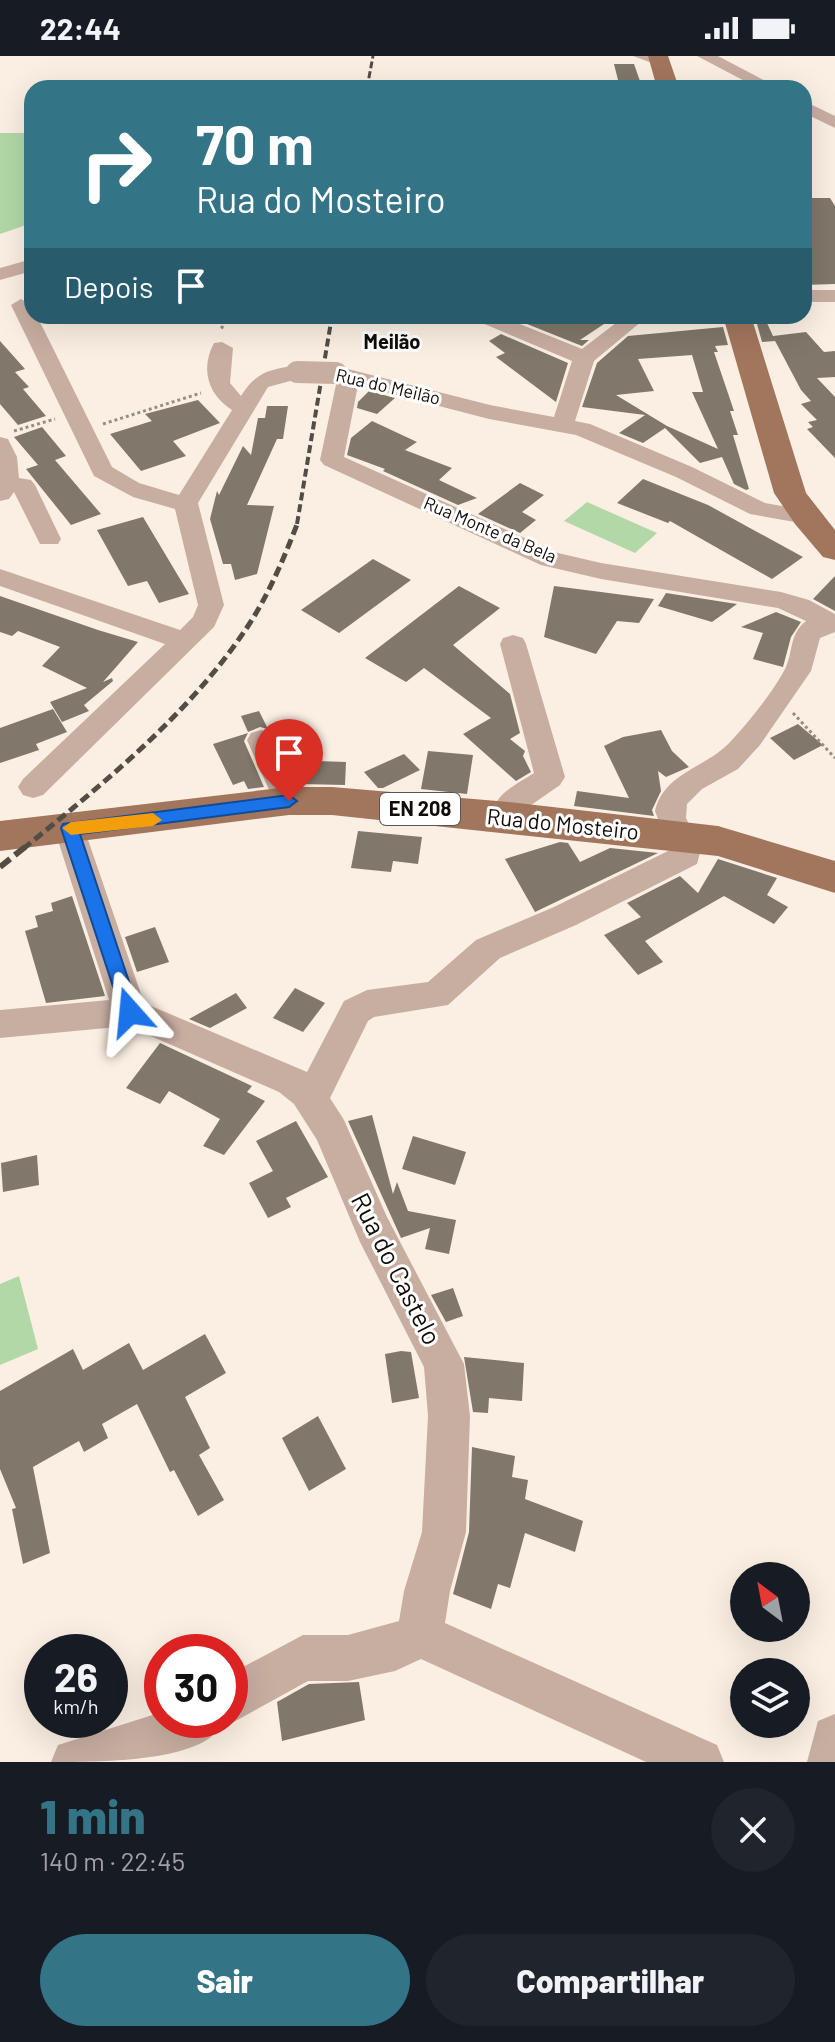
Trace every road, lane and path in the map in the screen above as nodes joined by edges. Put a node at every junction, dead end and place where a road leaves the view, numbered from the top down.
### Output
1 (705, 56) edge
2 (648, 57) edge
3 (663, 80) edge
4 (754, 80) edge
5 (812, 110) edge
6 (830, 120) edge
7 (24, 267) edge
8 (0, 274) edge
9 (812, 296) edge
10 (835, 296) edge
11 (21, 305) dead end
12 (24, 311) edge
13 (30, 324) edge
14 (501, 324) edge
15 (628, 324) edge
16 (739, 324) edge
17 (222, 348) dead end
18 (584, 358) junction
19 (342, 374) junction
20 (219, 387) junction
21 (244, 407) junction
22 (77, 422) junction
23 (563, 424) junction
24 (7, 438) edge
25 (3, 489) edge
26 (186, 503) junction
27 (806, 517) junction
28 (49, 539) dead end
29 (835, 550) edge
30 (0, 577) edge
31 (832, 623) edge
32 (185, 641) junction
33 (513, 644) dead end
34 (775, 702) junction
35 (261, 740) dead end
36 (835, 758) edge
37 (33, 787) dead end
38 (289, 801) junction
39 (509, 817) junction
40 (69, 828) junction
41 (0, 836) edge
42 (683, 837) junction
43 (835, 877) edge
44 (130, 1012) junction
45 (0, 1024) edge
46 (311, 1099) junction
47 (420, 1635) junction
48 (248, 1690) edge
49 (155, 1738) edge
50 (835, 1738) edge
51 (75, 1762) edge
52 (700, 1762) edge
53 (831, 1762) edge

1 - 4 street
2 - 3 main road
5 - 6 street
7 - 8 street
9 - 10 street
11 - 12 street
13 - 22 street
14 - 18 street
15 - 18 street
16 - 27 main road
17 - 20 street
18 - 23 street
19 - 21 street, Rua do Meilão, bridge
19 - 23 street, Rua do Meilão
19 - 31 street, Rua Monte da Bela
20 - 21 street
20 - 22 path
21 - 26 street, Rua do Meilão
22 - 24 path
22 - 26 street
23 - 27 street, Rua do Meilão
24 - 25 street
25 - 28 street
26 - 32 street
27 - 29 main road
30 - 32 street
31 - 34 street
32 - 37 street
33 - 39 street
34 - 36 path
34 - 42 street
35 - 38 street
38 - 39 main road, Rua do Mosteiro / EN 208
38 - 40 main road, Rua do Mosteiro / EN 208
39 - 42 main road, Rua do Mosteiro / EN 208
40 - 41 main road, Rua do Mosteiro / EN 208
40 - 44 street
42 - 43 main road, Rua do Mosteiro / EN 208
42 - 46 street
44 - 45 street
44 - 46 street, Rua do Castelo
46 - 47 street, Rua do Castelo
47 - 48 street
47 - 52 street
49 - 51 street
50 - 53 street

